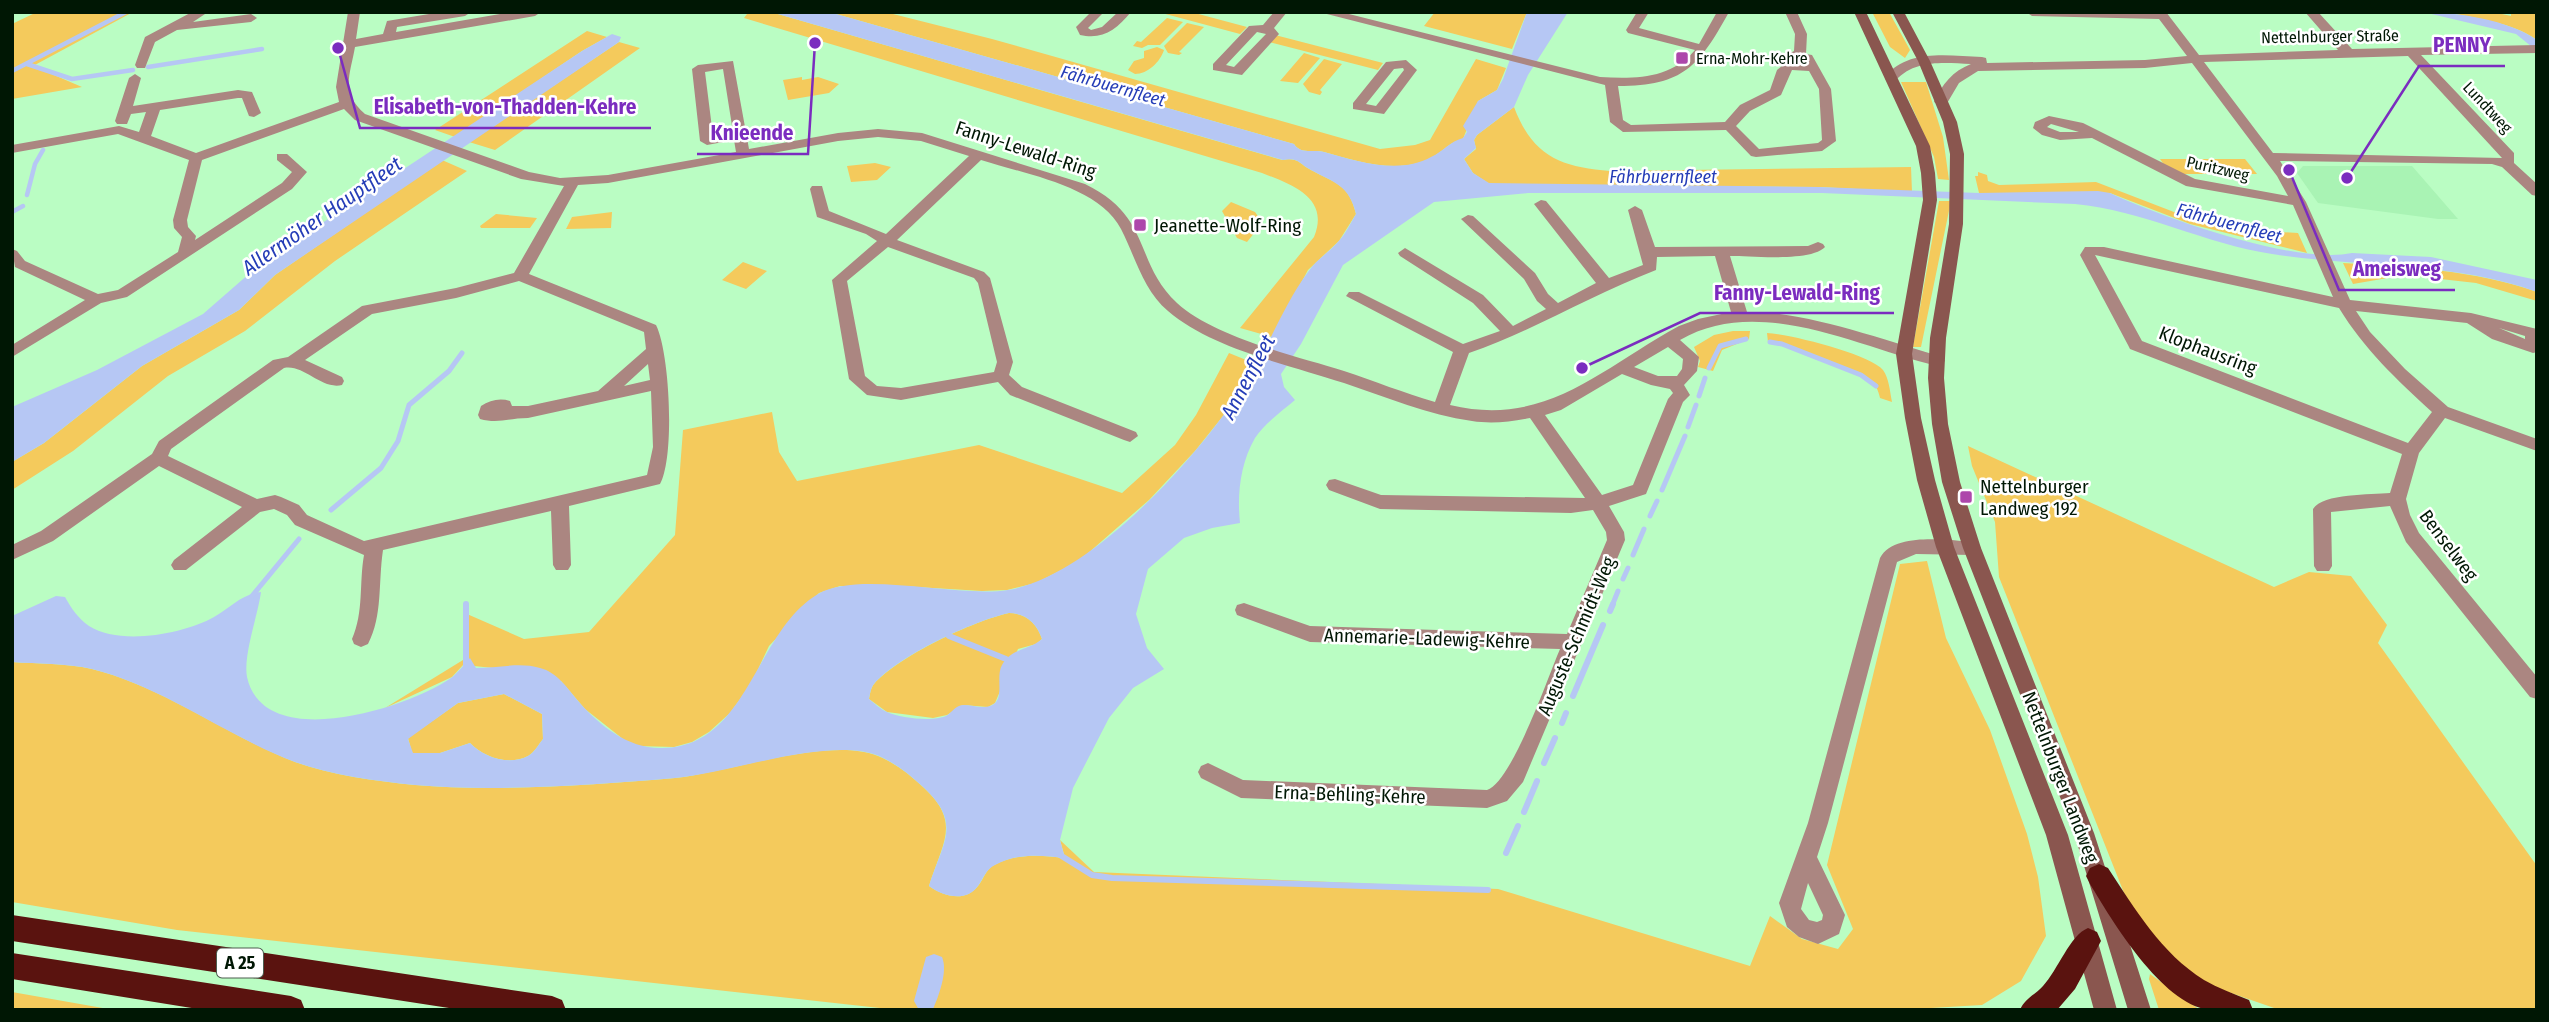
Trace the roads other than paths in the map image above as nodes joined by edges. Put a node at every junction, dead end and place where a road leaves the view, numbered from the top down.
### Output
1 (354, 12) edge
2 (465, 12) edge
3 (535, 12) edge
4 (1098, 12) edge
5 (1125, 12) edge
6 (1282, 12) edge
7 (1325, 12) edge
8 (1643, 12) edge
9 (1723, 12) edge
10 (1791, 12) edge
11 (1860, 12) edge
12 (1898, 12) edge
13 (2032, 12) edge
14 (2311, 12) edge
15 (2161, 14) edge
16 (204, 17) edge
17 (251, 18) dead end
18 (1267, 28) dead end
19 (1425, 37) junction
20 (389, 38) junction
21 (349, 44) junction
22 (1876, 46) junction
23 (1701, 48) junction
24 (2535, 49) edge
25 (2411, 52) junction
26 (2348, 53) junction
27 (2195, 60) junction
28 (1795, 61) junction
29 (2167, 62) junction
30 (1406, 64) dead end
31 (1908, 64) junction
32 (1925, 64) junction
33 (1976, 67) junction
34 (1891, 77) junction
35 (1611, 82) junction
36 (1941, 102) junction
37 (346, 104) junction
38 (154, 107) junction
39 (125, 111) junction
40 (254, 113) dead end
41 (1729, 126) junction
42 (119, 130) junction
43 (2097, 134) dead end
44 (740, 135) junction
45 (144, 138) junction
46 (12, 149) edge
47 (743, 155) junction
48 (979, 155) junction
49 (282, 157) dead end
50 (2271, 157) junction
51 (197, 158) junction
52 (2508, 160) junction
53 (573, 183) junction
54 (817, 189) dead end
55 (2537, 192) edge
56 (2299, 202) junction
57 (1541, 204) dead end
58 (1635, 211) dead end
59 (1468, 219) dead end
60 (887, 240) junction
61 (1818, 247) dead end
62 (1649, 252) junction
63 (1721, 252) junction
64 (1405, 253) dead end
65 (12, 254) edge
66 (185, 254) junction
67 (520, 276) junction
68 (1606, 284) junction
69 (1354, 296) dead end
70 (97, 299) junction
71 (2344, 304) junction
72 (1558, 311) junction
73 (1740, 316) junction
74 (2471, 318) dead end
75 (1511, 333) junction
76 (1669, 339) junction
77 (654, 350) junction
78 (1462, 350) junction
79 (12, 352) edge
80 (1904, 354) junction
81 (293, 361) junction
82 (1937, 361) junction
83 (1621, 367) junction
84 (1001, 376) junction
85 (336, 382) dead end
86 (657, 384) junction
87 (1675, 384) junction
88 (602, 396) junction
89 (1440, 409) junction
90 (2442, 411) junction
91 (505, 412) dead end
92 (1534, 412) junction
93 (1130, 436) dead end
94 (2537, 445) edge
95 (2412, 451) junction
96 (158, 458) junction
97 (1335, 485) dead end
98 (2397, 499) junction
99 (560, 503) junction
100 (1598, 503) junction
101 (255, 506) junction
102 (374, 546) junction
103 (1945, 547) junction
104 (1972, 548) junction
105 (12, 553) edge
106 (180, 565) dead end
107 (562, 565) dead end
108 (2323, 566) dead end
109 (1244, 610) dead end
110 (361, 639) dead end
111 (1572, 642) junction
112 (2537, 691) edge
113 (1208, 772) dead end
114 (1496, 797) joint
115 (1807, 859) dead end
116 (2099, 876) junction
117 (12, 928) edge
118 (2088, 941) junction
119 (12, 966) edge
120 (291, 1010) edge
121 (552, 1010) edge
122 (2034, 1010) edge
123 (2106, 1010) edge
124 (2140, 1010) edge
125 (2239, 1010) edge

1 - 21 street
2 - 20 street
3 - 20 street
4 - 5 street
6 - 18 street
7 - 19 street
8 - 23 street
9 - 23 street
10 - 28 street
11 - 22 main road, Nettelnburger Landweg
12 - 32 main road, Nettelnburger Landweg
13 - 15 street
14 - 26 street
15 - 27 street
16 - 17 street
16 - 39 street
19 - 30 street
19 - 35 street
20 - 21 street
21 - 37 street
22 - 31 street
22 - 34 main road, Nettelnburger Landweg
23 - 35 street
24 - 25 street, Nettelnburger Straße
25 - 26 street, Nettelnburger Straße
25 - 52 street, Lundtweg
26 - 27 street, Nettelnburger Straße
27 - 29 street, Nettelnburger Straße
27 - 50 street
28 - 41 street
28 - 41 street
29 - 32 street, Nettelnburger Straße
29 - 33 street, Nettelnburger Straße
31 - 32 street
31 - 34 street
32 - 33 street, Nettelnburger Straße
32 - 36 main road, Nettelnburger Landweg
33 - 36 street
34 - 80 main road, Nettelnburger Landweg
35 - 41 street
36 - 82 main road, Nettelnburger Landweg
37 - 51 street
37 - 53 street, Fanny-Lewald-Ring
38 - 39 street
38 - 40 street
38 - 45 street
39 - 42 street
42 - 45 street
42 - 46 street
43 - 56 street, Puritzweg
44 - 44 street
44 - 47 street
45 - 51 street
47 - 48 street, Fanny-Lewald-Ring
47 - 53 street, Fanny-Lewald-Ring
48 - 60 street
48 - 89 street, Fanny-Lewald-Ring
49 - 66 street
50 - 52 street
50 - 56 street
51 - 66 street
52 - 55 street, Lundtweg
53 - 67 street
54 - 60 street
56 - 71 street
57 - 68 street
58 - 62 street
59 - 72 street
60 - 84 street
60 - 84 street
61 - 63 street
62 - 63 street
62 - 68 street
63 - 73 street
64 - 75 street
65 - 70 street
66 - 70 street
67 - 77 street
67 - 81 street
68 - 72 street
69 - 78 street
70 - 79 street
71 - 74 street
71 - 90 street
71 - 95 street, Klophausring
72 - 75 street
73 - 76 street, Fanny-Lewald-Ring
73 - 80 street, Fanny-Lewald-Ring
75 - 78 street
76 - 83 street, Fanny-Lewald-Ring
76 - 87 street
77 - 86 street
77 - 88 street
78 - 89 street
80 - 82 street
80 - 103 main road, Nettelnburger Landweg
81 - 85 street
81 - 96 street
82 - 104 main road, Nettelnburger Landweg
83 - 87 street
83 - 92 street, Fanny-Lewald-Ring
84 - 93 street
86 - 88 street
86 - 99 street
87 - 100 street
88 - 91 street
89 - 92 street, Fanny-Lewald-Ring
90 - 94 street
90 - 95 street, Benselweg
92 - 100 street, Auguste-Schmidt-Weg
95 - 98 street, Benselweg
96 - 101 street
96 - 105 street
97 - 100 street
98 - 108 street
98 - 112 street, Benselweg
99 - 102 street
99 - 107 street
100 - 111 street, Auguste-Schmidt-Weg
101 - 102 street
101 - 106 street
102 - 110 street
103 - 104 street
103 - 115 street
103 - 118 main road, Nettelnburger Landweg
104 - 116 main road, Nettelnburger Landweg
109 - 111 street, Annemarie-Ladewig-Kehre
111 - 114 street, Auguste-Schmidt-Weg
113 - 114 street, Erna-Behling-Kehre
116 - 124 main road, Nettelnburger Landweg
116 - 125 highway
117 - 121 highway, A 25
118 - 122 highway
118 - 123 main road, Nettelnburger Landweg
119 - 120 highway, A 25

